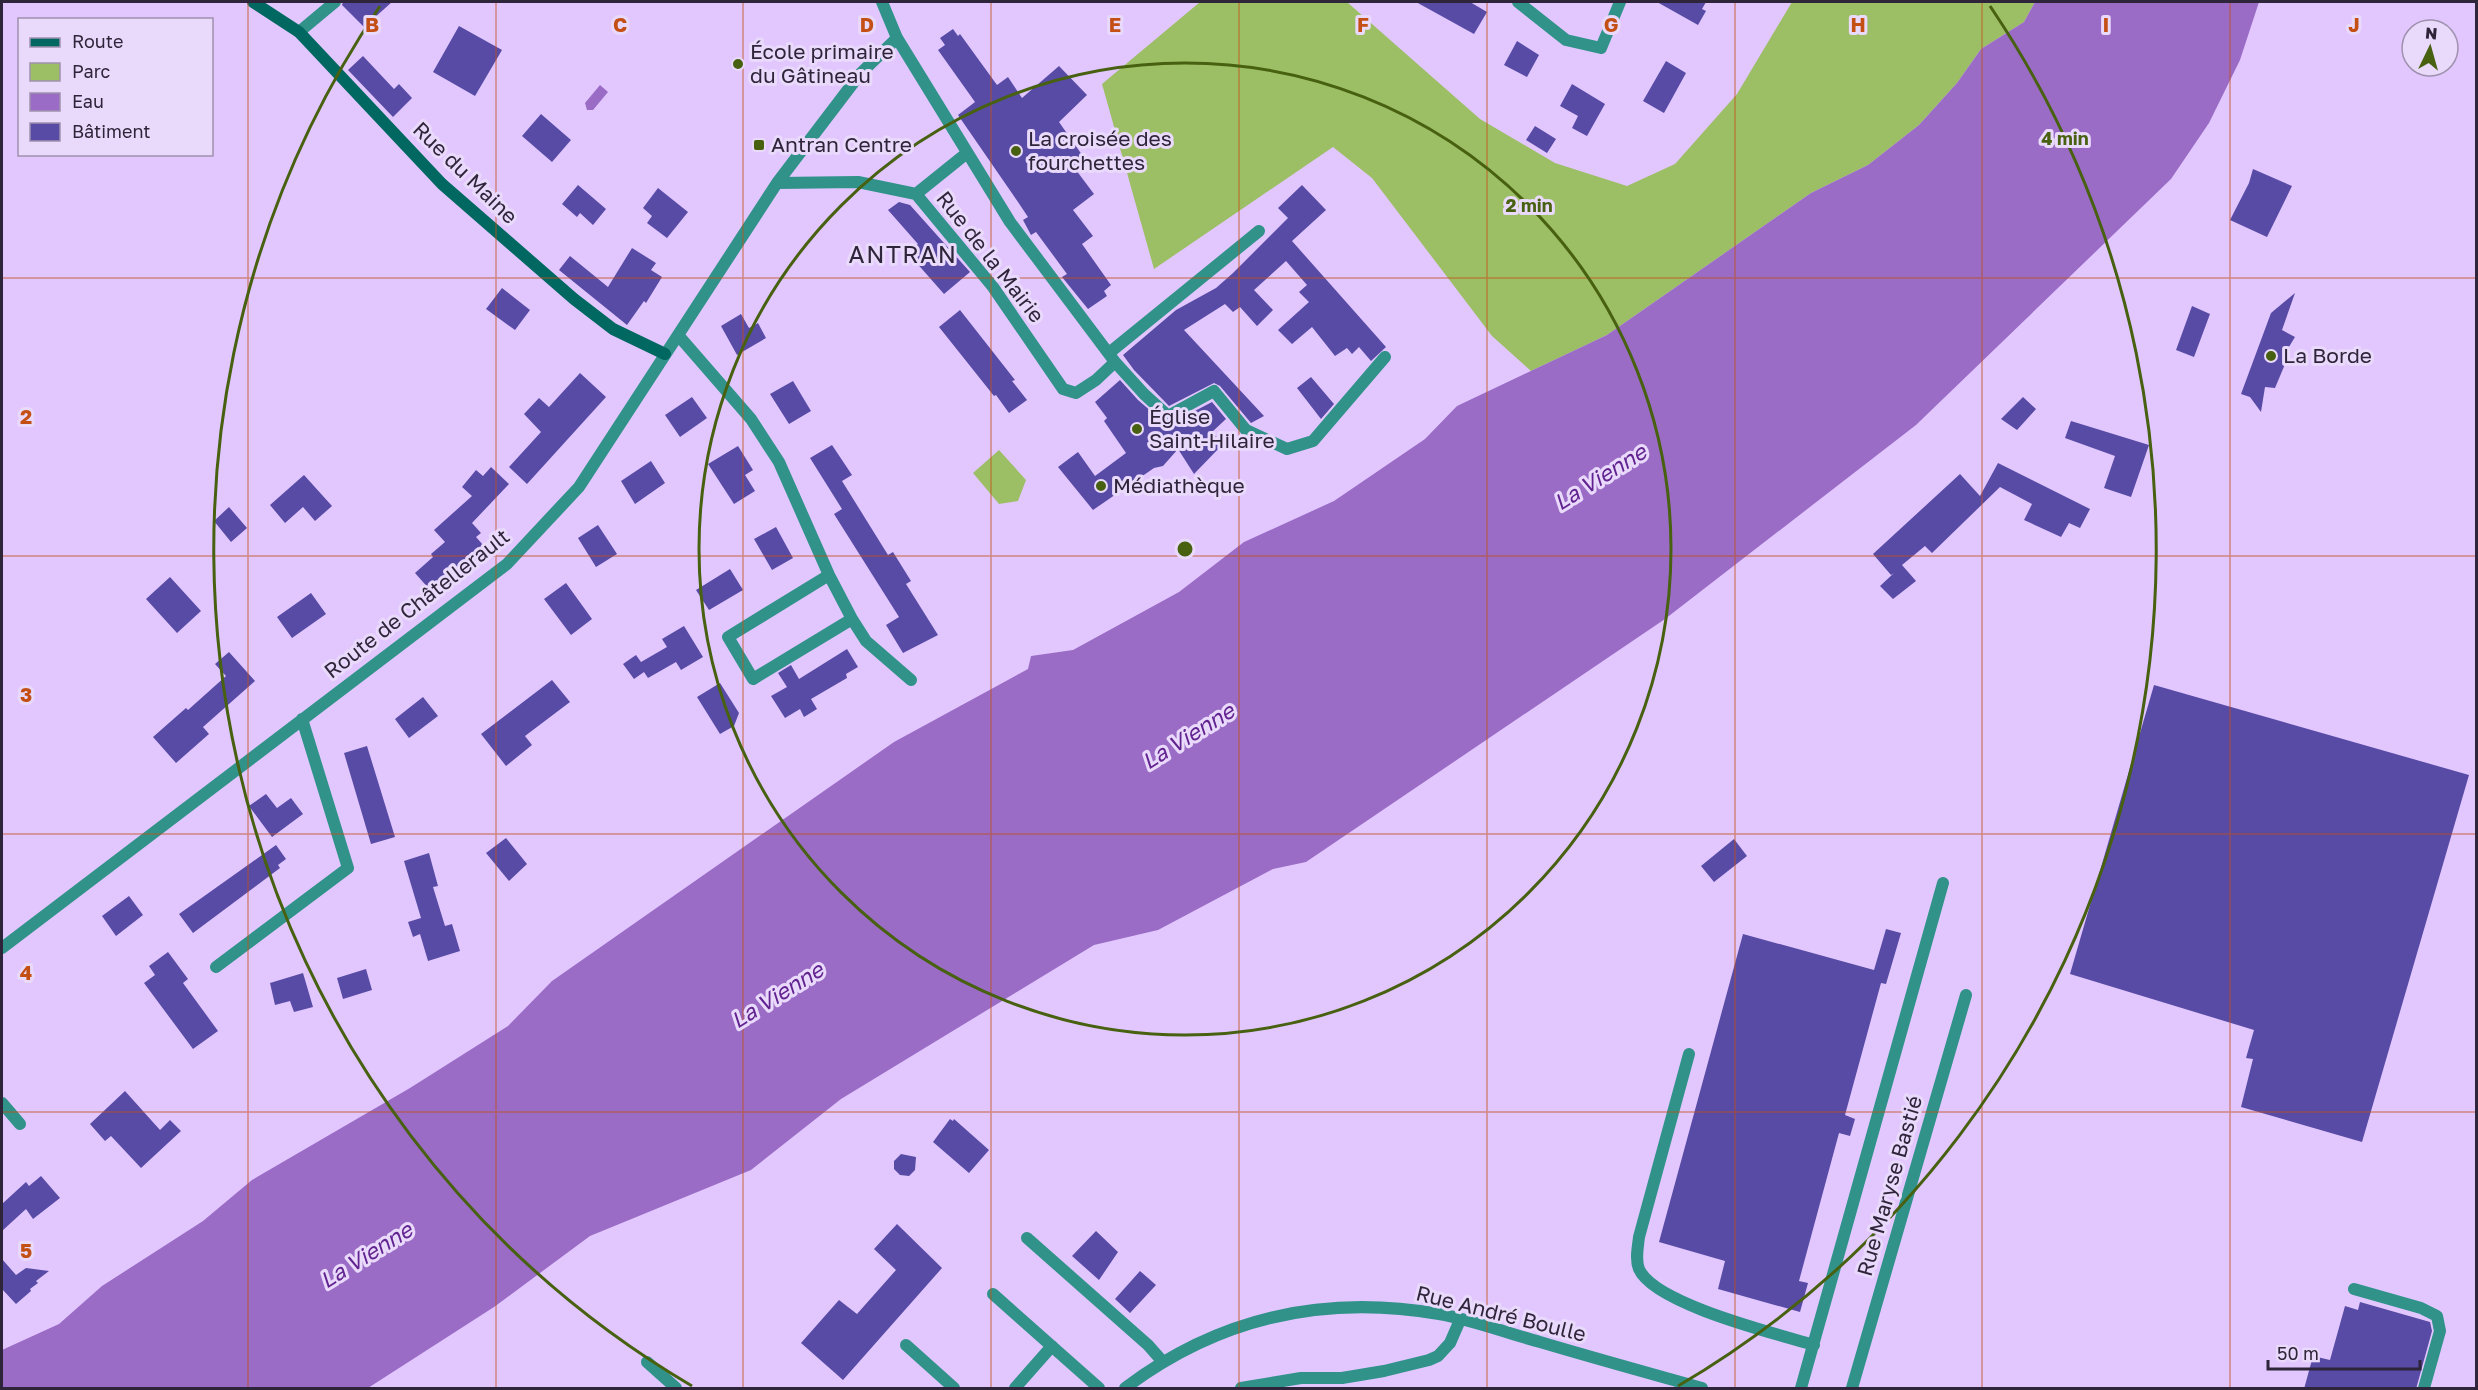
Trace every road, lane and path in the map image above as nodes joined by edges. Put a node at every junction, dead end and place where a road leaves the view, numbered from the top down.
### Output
1 (253, 2) edge
2 (335, 2) edge
3 (882, 2) edge
4 (1518, 2) edge
5 (1620, 2) edge
6 (299, 32) junction
7 (897, 38) junction
8 (967, 153) junction
9 (777, 183) junction
10 (916, 194) junction
11 (1259, 231) dead end
12 (678, 335) junction
13 (665, 354) junction
14 (1112, 357) junction
15 (1385, 357) dead end
16 (829, 575) junction
17 (852, 619) junction
18 (911, 680) dead end
19 (302, 719) junction
20 (1943, 883) dead end
21 (2, 948) edge
22 (216, 967) dead end
23 (1966, 995) dead end
24 (1689, 1054) dead end
25 (2, 1103) edge
26 (20, 1124) dead end
27 (1027, 1238) dead end
28 (2354, 1289) dead end
29 (993, 1294) dead end
30 (1460, 1320) junction
31 (906, 1345) dead end
32 (1814, 1345) junction
33 (1052, 1346) junction
34 (647, 1362) dead end
35 (1162, 1362) junction
36 (676, 1389) edge
37 (954, 1389) edge
38 (1015, 1389) edge
39 (1099, 1389) edge
40 (1125, 1389) edge
41 (1241, 1389) edge
42 (1702, 1389) edge
43 (1801, 1389) edge
44 (1852, 1389) edge
45 (2424, 1389) edge

1 - 6 street, Rue du Maine
2 - 6 street
3 - 7 street
4 - 5 street
6 - 13 street, Rue du Maine
7 - 8 street
7 - 9 street, Route de Châtellerault
8 - 10 street
8 - 14 street
9 - 10 street, Rue de la Mairie
9 - 12 street, Route de Châtellerault
10 - 14 street, Rue de la Mairie
11 - 14 street
12 - 13 street, Route de Châtellerault
12 - 16 street
13 - 19 street, Route de Châtellerault
14 - 15 street
16 - 17 street
16 - 17 street
17 - 18 street
19 - 21 street, Route de Châtellerault
19 - 22 street
20 - 32 street
23 - 44 street, Rue Maryse Bastié
24 - 32 street
25 - 26 street
27 - 35 street
28 - 45 street
29 - 33 street
30 - 35 street, Rue André Boulle
30 - 41 street
30 - 42 street, Rue André Boulle
31 - 37 street
32 - 43 street
33 - 38 street
33 - 39 street
34 - 36 street
35 - 40 street, Rue André Boulle

